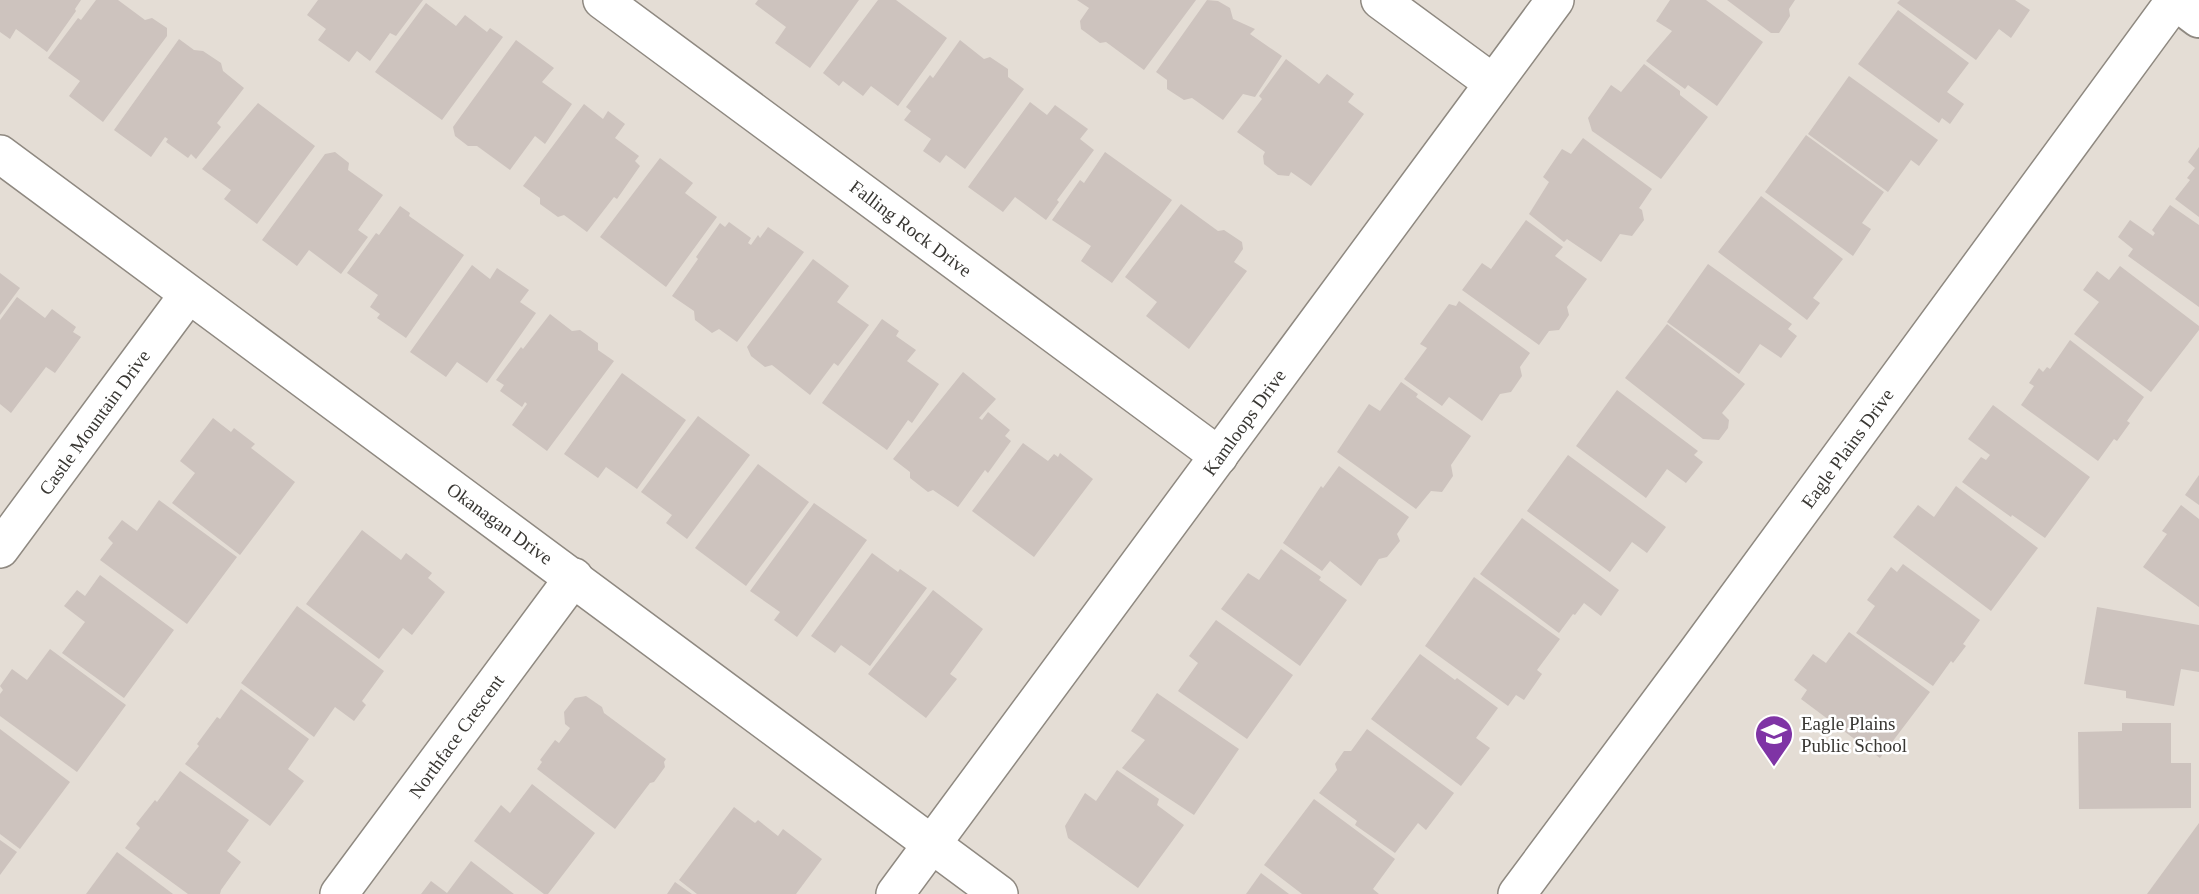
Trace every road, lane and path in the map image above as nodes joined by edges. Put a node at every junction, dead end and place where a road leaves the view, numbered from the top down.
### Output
1 (603, 0) edge
2 (1380, 0) edge
3 (1556, 0) edge
4 (2175, 0) edge
5 (2199, 18) edge
6 (1493, 83) junction
7 (0, 154) edge
8 (188, 295) junction
9 (1219, 456) junction
10 (0, 549) edge
11 (574, 578) junction
12 (931, 844) junction
13 (339, 894) edge
14 (895, 894) edge
15 (999, 894) edge
16 (1517, 894) edge

1 - 9 street, Falling Rock Drive
2 - 6 street
3 - 6 street, Kamloops Drive
4 - 5 street
4 - 16 street, Eagle Plains Drive
6 - 9 street, Kamloops Drive
7 - 8 street, Okanagan Drive
8 - 10 street, Castle Mountain Drive
8 - 11 street, Okanagan Drive
9 - 12 street, Kamloops Drive
11 - 12 street, Okanagan Drive
11 - 13 street, Northface Crescent
12 - 14 street
12 - 15 street, Okanagan Drive

